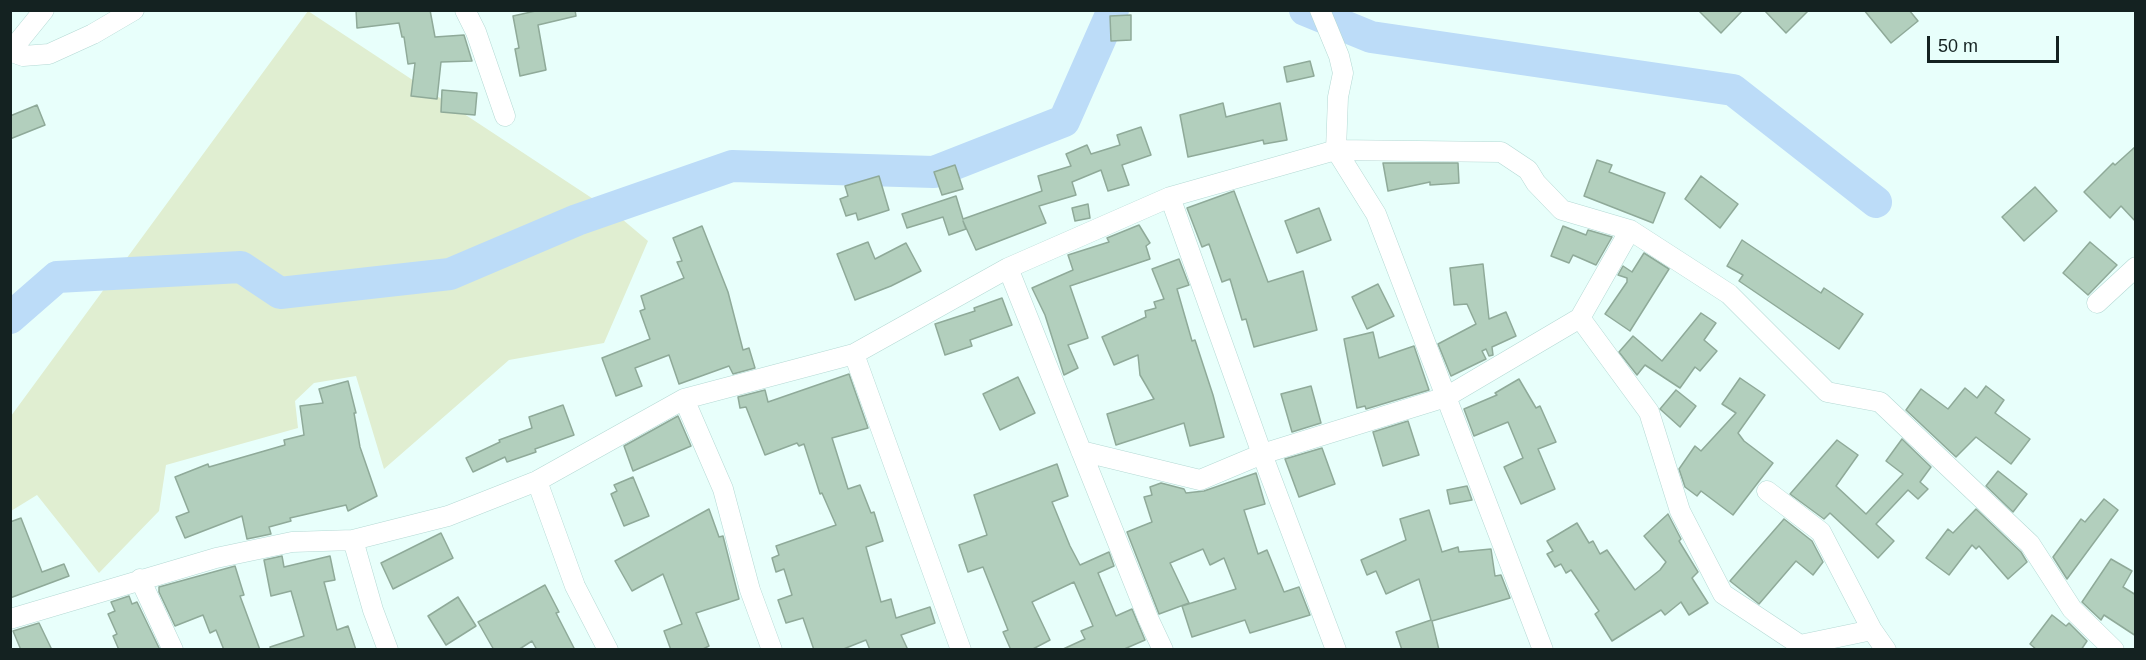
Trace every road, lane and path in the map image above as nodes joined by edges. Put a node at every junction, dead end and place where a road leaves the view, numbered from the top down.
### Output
1 (44, 10) edge
2 (134, 10) edge
3 (465, 10) edge
4 (1320, 10) edge
5 (11, 52) edge
6 (505, 116) dead end
7 (1336, 150) junction
8 (1170, 197) junction
9 (1630, 230) junction
10 (2136, 267) edge
11 (1008, 268) junction
12 (2097, 303) dead end
13 (1580, 318) junction
14 (854, 354) junction
15 (1446, 397) junction
16 (684, 399) junction
17 (1081, 451) junction
18 (1262, 454) junction
19 (537, 481) junction
20 (1767, 491) dead end
21 (353, 540) junction
22 (140, 579) junction
23 (10, 619) edge
24 (1872, 630) junction
25 (174, 650) edge
26 (388, 650) edge
27 (608, 650) edge
28 (772, 650) edge
29 (961, 650) edge
30 (1163, 650) edge
31 (1335, 650) edge
32 (1543, 650) edge
33 (1886, 650) edge
34 (2114, 650) edge

1 - 5 street
2 - 5 street
3 - 6 street
4 - 7 street
7 - 8 street
7 - 9 street
7 - 15 street
8 - 11 street
8 - 18 street
9 - 13 street
9 - 34 street
10 - 12 street
11 - 14 street
11 - 17 street
13 - 15 street
13 - 24 street
14 - 16 street
14 - 29 street
15 - 18 street
15 - 32 street
16 - 19 street
16 - 28 street
17 - 18 street
17 - 30 street
18 - 31 street
19 - 21 street
19 - 27 street
20 - 24 street
21 - 22 street
21 - 26 street
22 - 23 street
22 - 25 street
24 - 33 street

